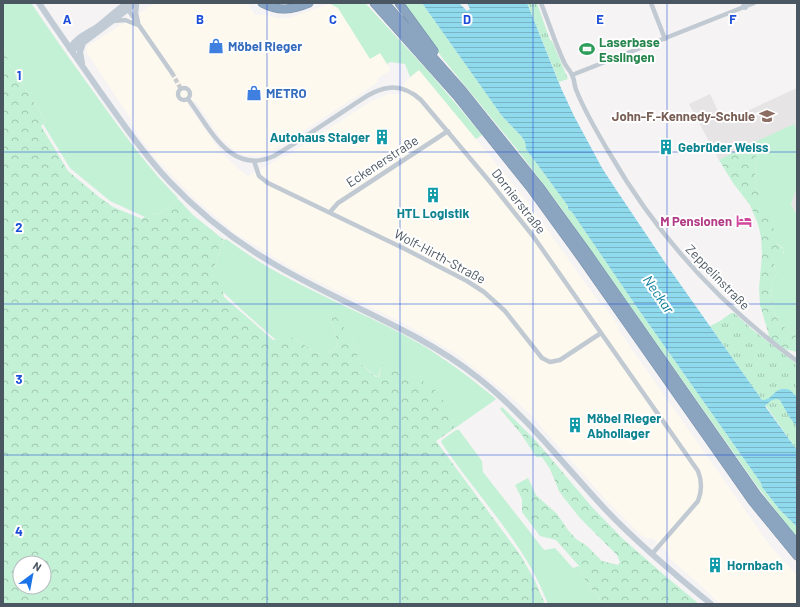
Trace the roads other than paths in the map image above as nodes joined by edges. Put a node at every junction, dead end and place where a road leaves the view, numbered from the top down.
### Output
1 (39, 3) edge
2 (136, 3) edge
3 (262, 3) edge
4 (273, 3) edge
5 (302, 3) edge
6 (309, 3) edge
7 (368, 3) edge
8 (374, 3) edge
9 (385, 3) edge
10 (399, 3) edge
11 (541, 3) edge
12 (651, 3) edge
13 (754, 3) edge
14 (126, 5) edge
15 (744, 5) edge
16 (387, 17) junction
17 (111, 22) junction
18 (138, 25) junction
19 (60, 35) junction
20 (665, 38) junction
21 (82, 39) junction
22 (70, 48) junction
23 (83, 67) junction
24 (443, 68) junction
25 (172, 73) tunnel mouth
26 (572, 75) junction
27 (188, 99) dead end
28 (448, 131) junction
29 (254, 161) junction
30 (330, 212) junction
31 (601, 333) junction
32 (797, 361) edge
33 (797, 544) edge
34 (652, 554) junction
35 (797, 556) edge
36 (711, 604) edge

1 - 19 main road
2 - 14 main road
2 - 18 street
3 - 6 highway
4 - 5 highway
7 - 16 highway
8 - 16 highway
9 - 24 highway
10 - 24 highway
11 - 26 street, Zeppelinstraße
12 - 20 street
13 - 15 street
14 - 17 main road
14 - 18 street
14 - 21 main road
15 - 20 street
16 - 35 highway
17 - 18 street
17 - 21 main road
18 - 25 street
19 - 21 main road
19 - 22 main road
20 - 26 street
21 - 22 main road
21 - 23 main road
22 - 23 main road
23 - 34 main road
24 - 33 highway
26 - 32 street, Zeppelinstraße
27 - 29 street, Dornierstraße
28 - 29 street, Dornierstraße
28 - 30 street, Eckenerstraße
28 - 31 street, Dornierstraße
29 - 30 street, Wolf-Hirth-Straße
30 - 31 street, Wolf-Hirth-Straße
31 - 34 street, Dornierstraße
34 - 36 main road

